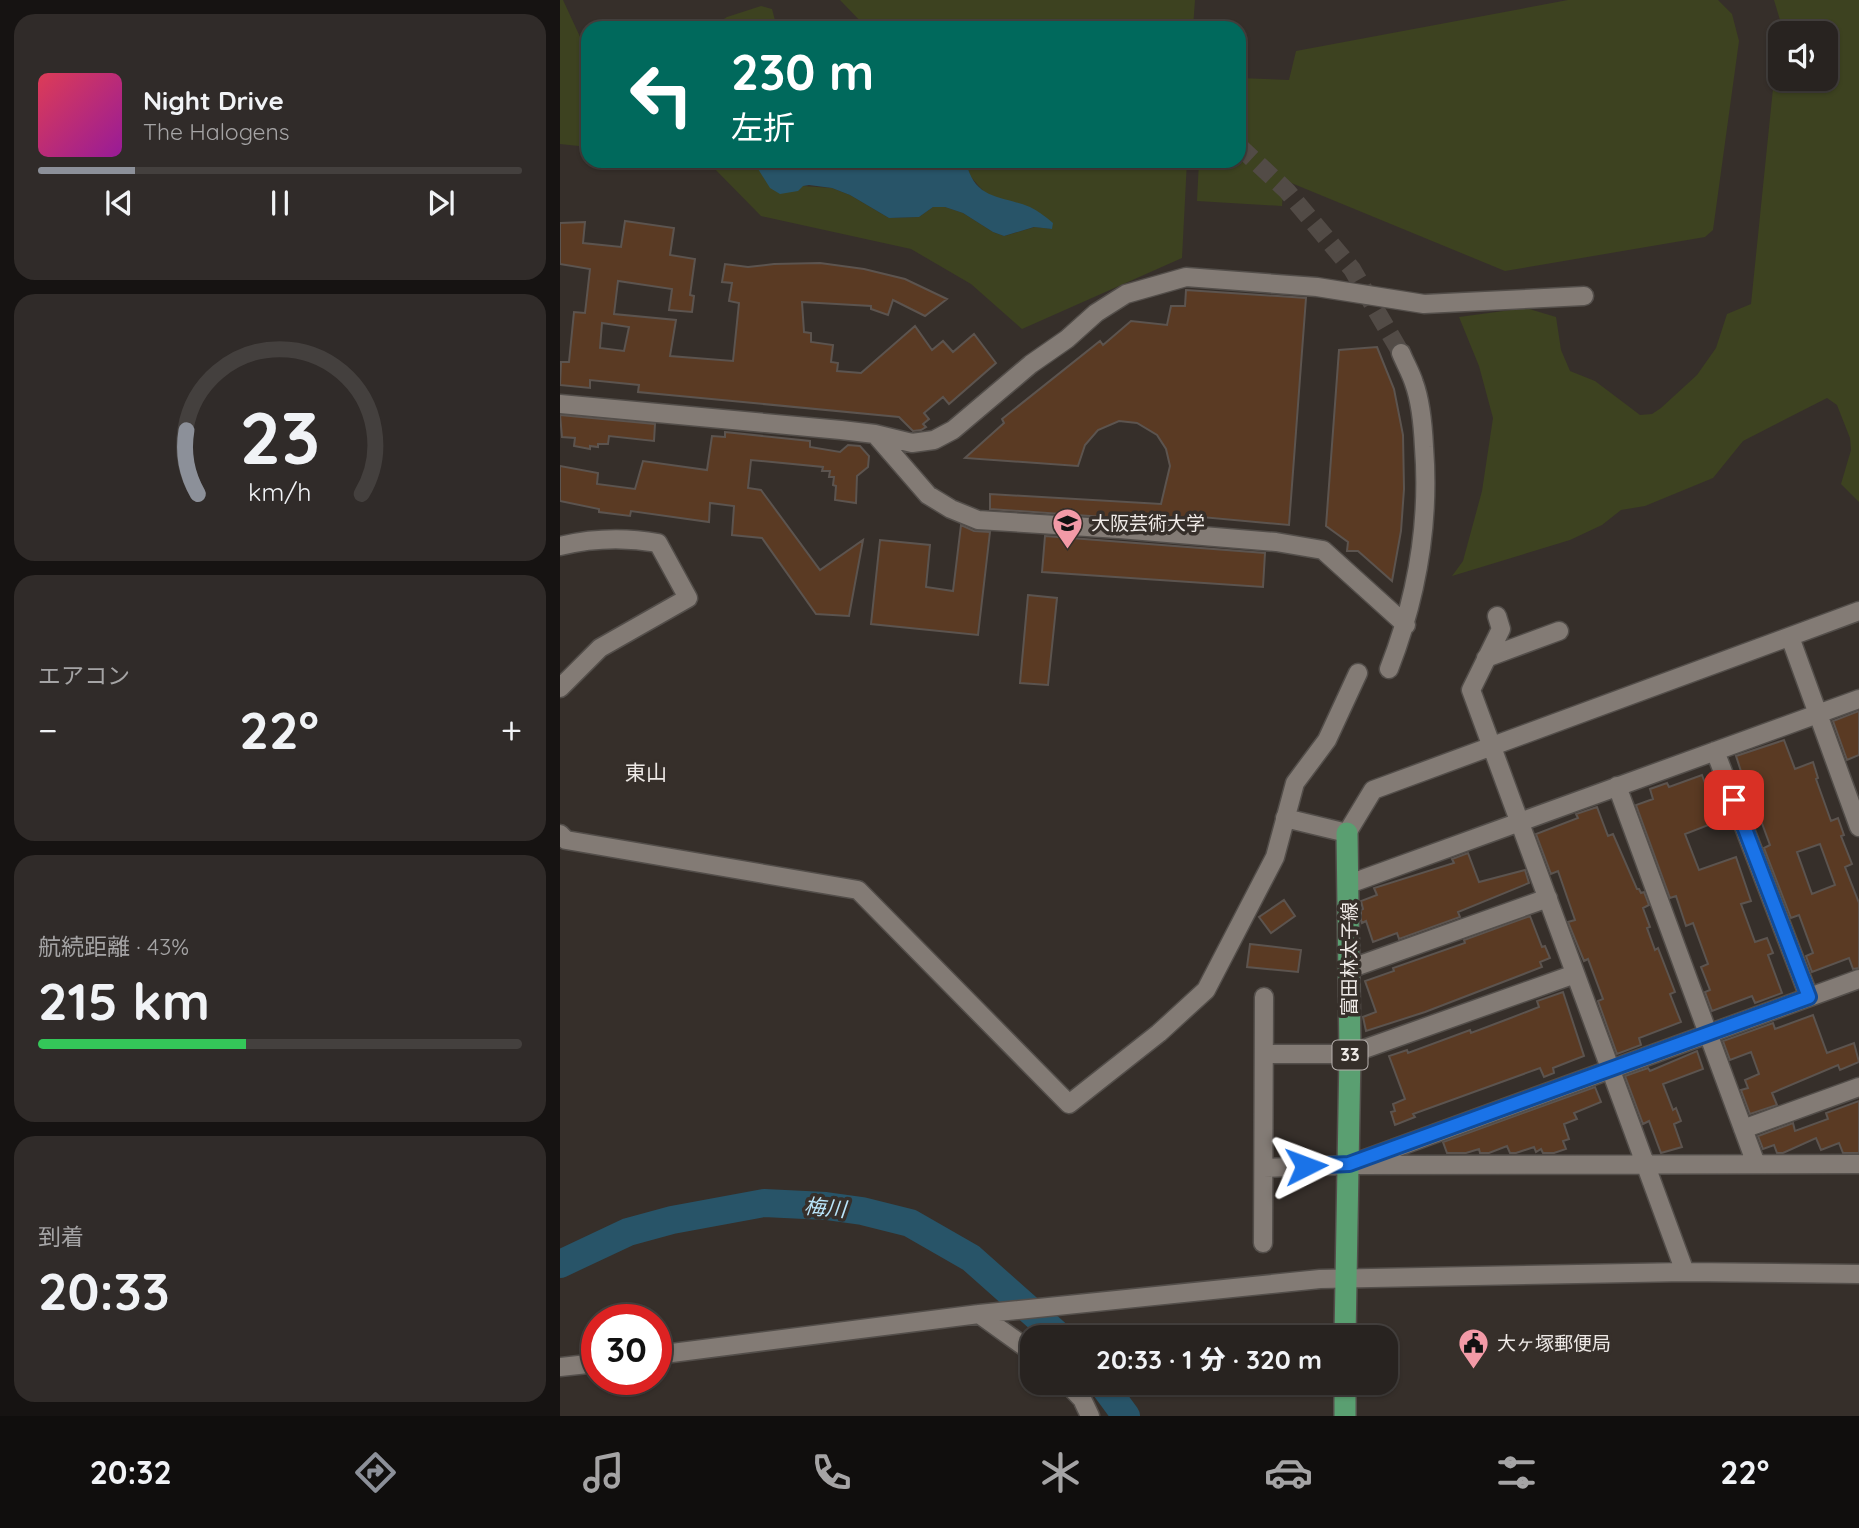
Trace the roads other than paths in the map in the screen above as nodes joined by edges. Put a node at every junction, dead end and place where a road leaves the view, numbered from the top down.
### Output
1 (1584, 296) dead end
2 (1401, 353) tunnel mouth
3 (560, 404) edge
4 (875, 434) junction
5 (560, 546) edge
6 (1859, 611) edge
7 (1497, 616) dead end
8 (1406, 625) junction
9 (1559, 631) dead end
10 (1790, 637) junction
11 (1486, 658) junction
12 (1389, 669) dead end
13 (1358, 673) dead end
14 (560, 688) edge
15 (1859, 699) edge
16 (1818, 714) junction
17 (1491, 746) junction
18 (1715, 751) junction
19 (1617, 786) junction
20 (1852, 787) edge
21 (1285, 818) junction
22 (1520, 822) junction
23 (1859, 827) edge
24 (1347, 833) junction
25 (560, 834) edge
26 (1349, 884) junction
27 (1548, 898) junction
28 (1349, 970) junction
29 (1575, 974) junction
30 (1859, 979) edge
31 (1809, 997) junction
32 (1264, 998) dead end
33 (1708, 1034) junction
34 (1264, 1054) junction
35 (1350, 1054) junction
36 (1611, 1069) junction
37 (1859, 1087) edge
38 (1743, 1129) junction
39 (1349, 1164) junction
40 (1645, 1164) junction
41 (1756, 1164) junction
42 (1859, 1164) edge
43 (1264, 1168) junction
44 (1263, 1243) dead end
45 (1685, 1272) junction
46 (1859, 1274) edge
47 (1345, 1278) junction
48 (979, 1314) junction
49 (1345, 1325) edge
50 (1020, 1343) edge
51 (672, 1353) edge
52 (581, 1365) edge
53 (560, 1367) edge
54 (1078, 1395) edge
55 (1345, 1395) edge
56 (1090, 1416) edge
57 (1345, 1416) edge

1 - 4 street
2 - 8 street
3 - 4 street
4 - 8 street
5 - 14 street
6 - 10 street
7 - 11 street
8 - 12 street
9 - 11 street
10 - 16 street
10 - 17 street
11 - 17 street
13 - 21 street
15 - 16 street
16 - 18 street
16 - 20 street
17 - 22 street
17 - 24 street
18 - 19 street
18 - 31 street
19 - 22 street
19 - 33 street
20 - 23 street
21 - 24 street
21 - 25 street
22 - 26 street
22 - 27 street
24 - 26 main road, 富田林太子線 / 33
26 - 28 main road, 富田林太子線 / 33
27 - 28 street
27 - 29 street
28 - 35 main road, 富田林太子線 / 33
29 - 35 street
29 - 36 street
30 - 31 street
31 - 33 street
32 - 34 street
33 - 36 street
33 - 38 street
34 - 35 street
34 - 43 street
35 - 39 main road, 富田林太子線 / 33
36 - 39 street
36 - 40 street
37 - 38 street
38 - 41 street
39 - 40 street
39 - 43 street
39 - 47 main road, 富田林太子線 / 33
40 - 41 street
40 - 45 street
41 - 42 street
43 - 44 street
45 - 46 street
45 - 47 street
47 - 48 street
47 - 49 main road, 富田林太子線 / 33
48 - 50 street
48 - 51 street
52 - 53 street
54 - 56 street
55 - 57 main road

